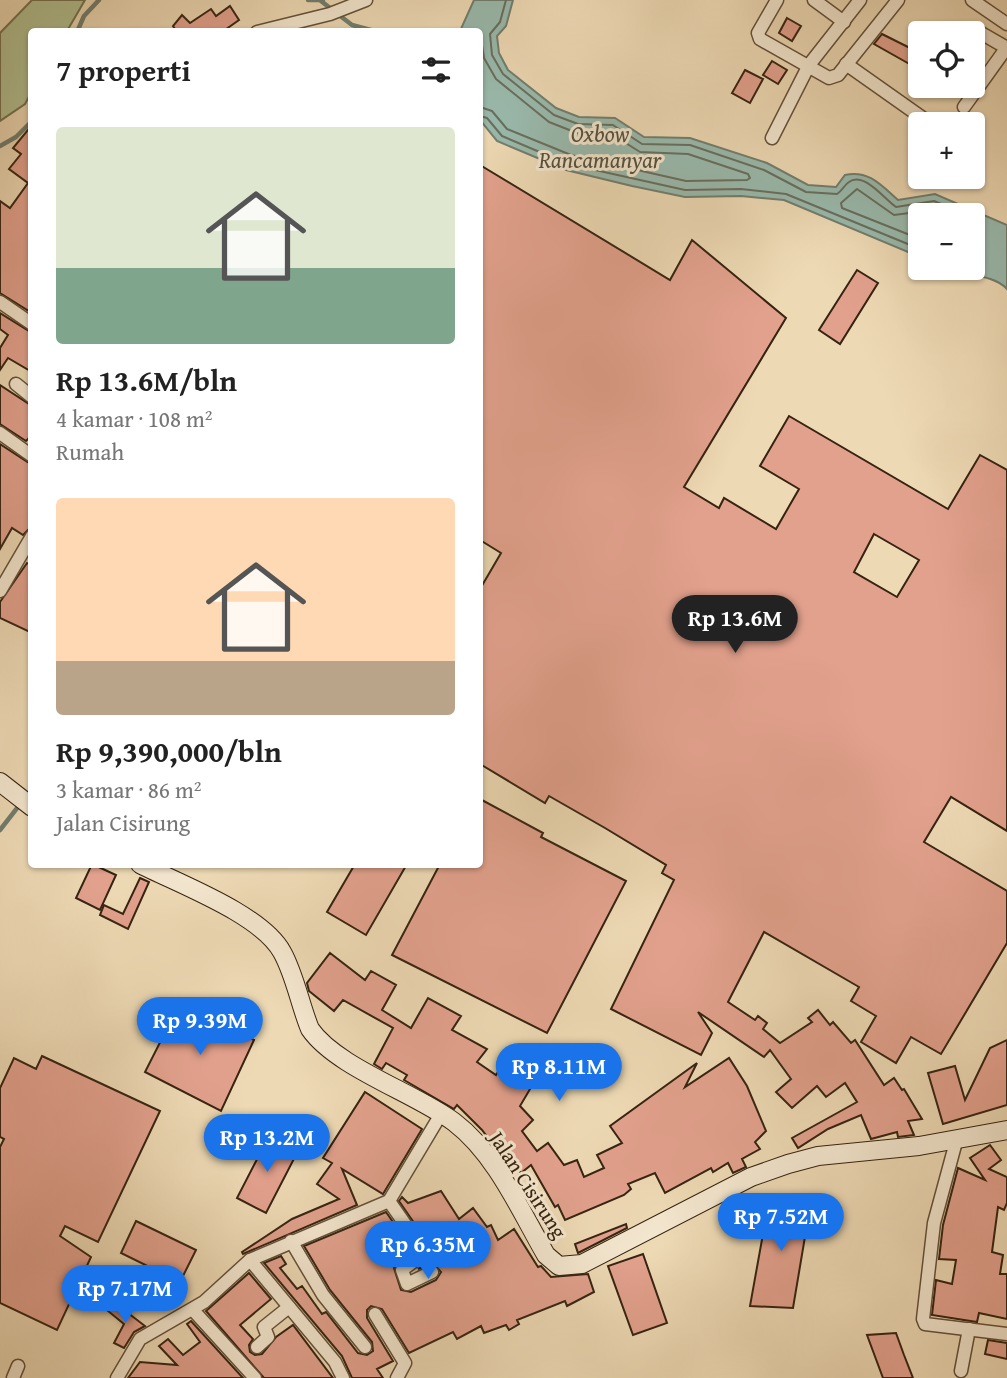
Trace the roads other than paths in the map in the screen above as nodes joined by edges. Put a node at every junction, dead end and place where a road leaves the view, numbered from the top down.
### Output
1 (366, 0) edge
2 (777, 0) edge
3 (814, 0) edge
4 (860, 0) edge
5 (898, 0) edge
6 (972, 0) edge
7 (844, 22) junction
8 (1007, 24) edge
9 (273, 28) edge
10 (985, 35) edge
11 (1007, 47) edge
12 (846, 64) junction
13 (809, 65) junction
14 (964, 107) dead end
15 (914, 112) edge
16 (772, 138) dead end
17 (0, 302) edge
18 (28, 321) edge
19 (16, 384) dead end
20 (28, 394) edge
21 (0, 433) edge
22 (28, 453) edge
23 (28, 543) edge
24 (0, 591) edge
25 (0, 782) edge
26 (26, 802) edge
27 (148, 868) edge
28 (441, 1114) junction
29 (1007, 1130) edge
30 (957, 1138) junction
31 (389, 1201) junction
32 (291, 1241) junction
33 (250, 1261) junction
34 (432, 1272) dead end
35 (289, 1307) junction
36 (193, 1310) junction
37 (375, 1314) dead end
38 (969, 1329) junction
39 (1007, 1334) edge
40 (257, 1347) dead end
41 (365, 1347) dead end
42 (961, 1371) dead end
43 (117, 1378) edge
44 (255, 1378) edge
45 (343, 1378) edge
46 (397, 1378) edge

1 - 9 street
2 - 13 street
3 - 7 street
4 - 7 street
5 - 12 street
6 - 8 street
7 - 13 street
10 - 11 street
11 - 14 street
12 - 13 street
12 - 15 street
13 - 16 street
17 - 18 street
19 - 20 street
21 - 22 street
23 - 24 street
25 - 26 main road
27 - 28 main road, Jalan Cisirung
28 - 30 main road, Jalan Cisirung
28 - 31 street
29 - 30 main road, Jalan Cisirung
30 - 38 street
31 - 32 street
31 - 34 street
32 - 33 street
32 - 41 street
33 - 35 street
33 - 36 street
35 - 40 street
35 - 45 street
36 - 43 street
36 - 44 street
37 - 46 street
38 - 39 street
38 - 42 street

